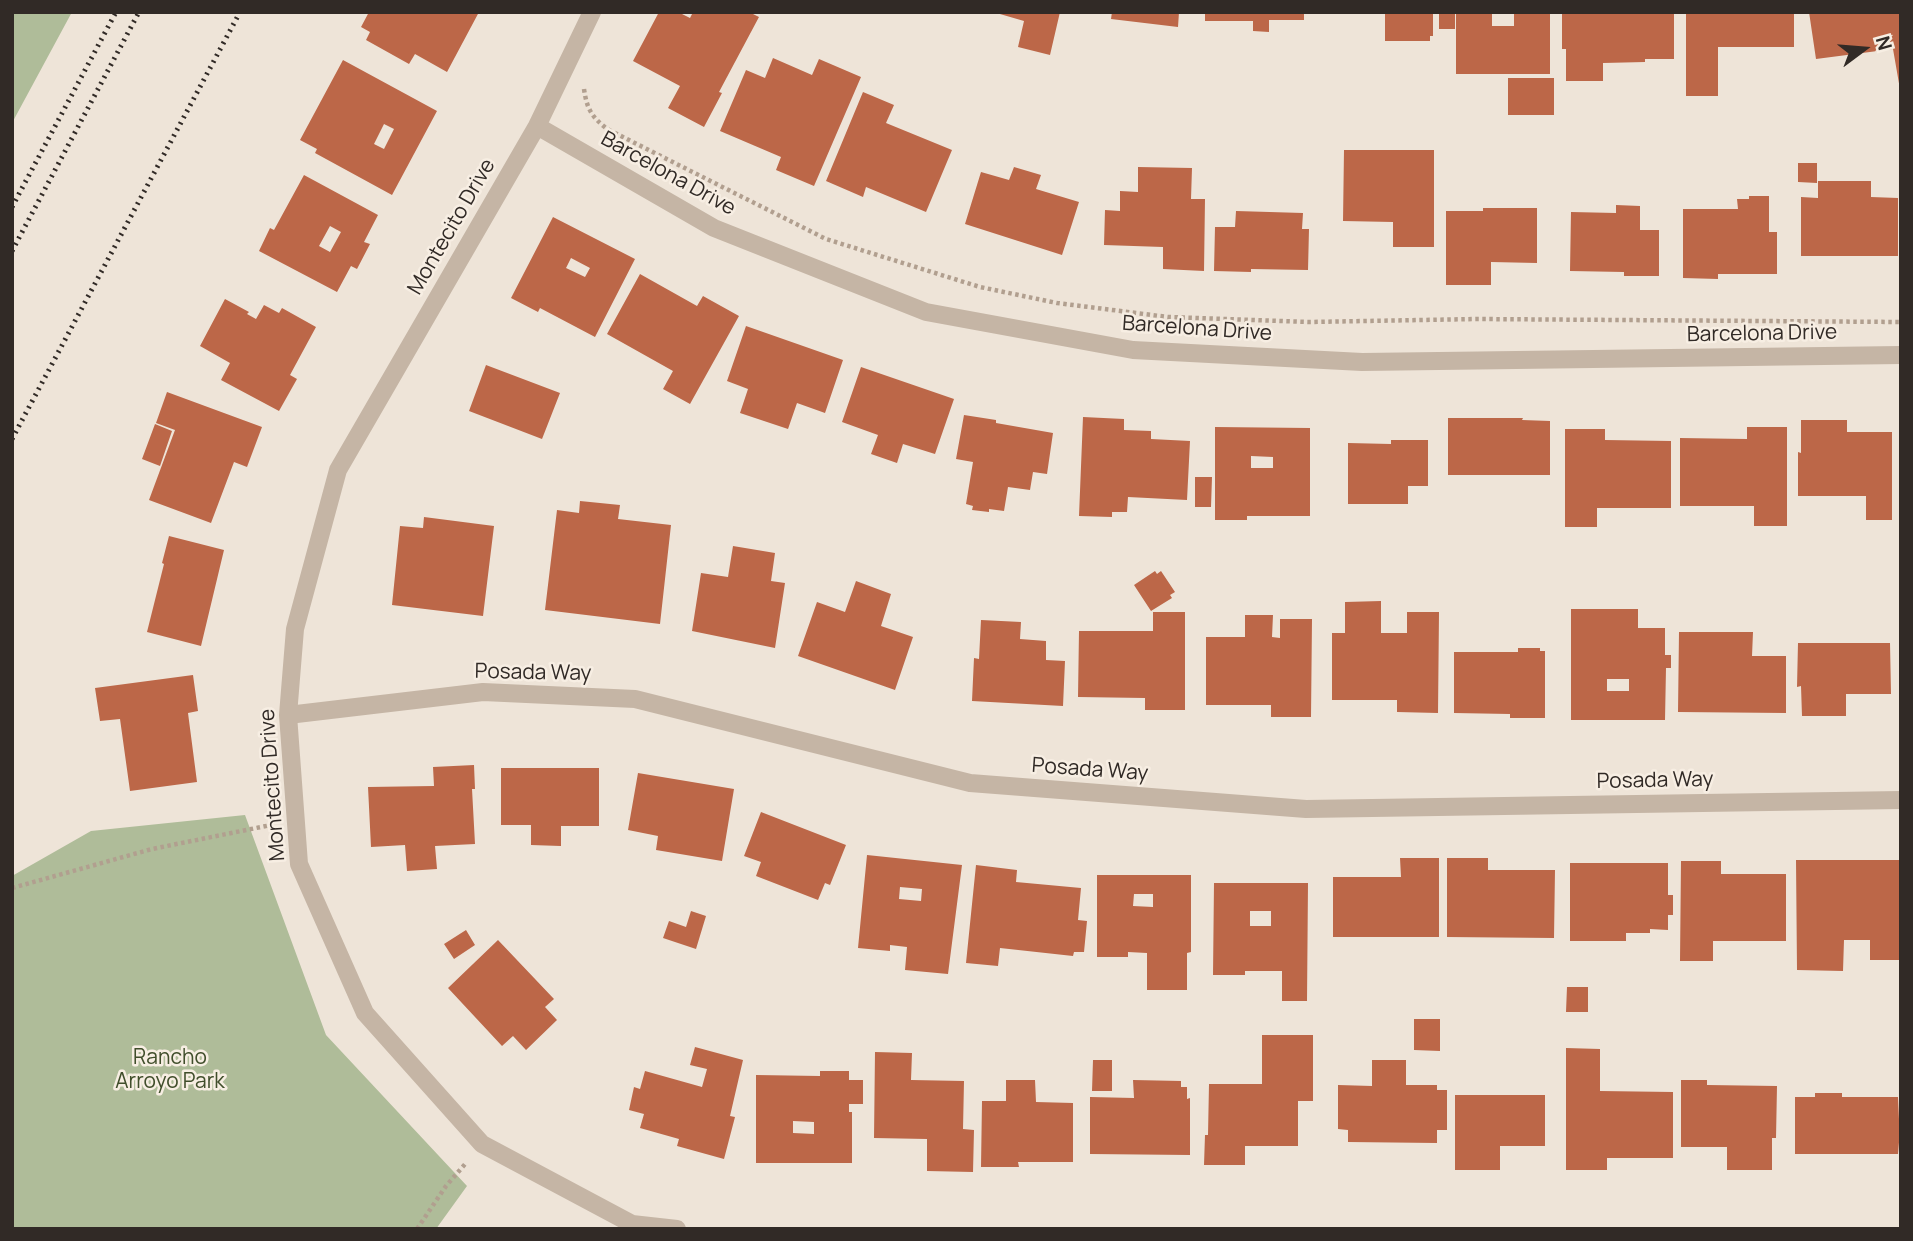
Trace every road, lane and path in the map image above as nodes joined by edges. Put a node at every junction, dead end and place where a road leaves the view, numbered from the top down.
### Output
1 (592, 12) edge
2 (584, 86) dead end
3 (537, 126) junction
4 (1901, 322) edge
5 (1901, 355) edge
6 (288, 715) junction
7 (1901, 800) edge
8 (296, 820) junction
9 (12, 888) edge
10 (482, 1144) junction
11 (417, 1229) edge
12 (677, 1229) edge

1 - 3 street, Montecito Drive
2 - 4 path
3 - 5 street, Barcelona Drive
3 - 6 street, Montecito Drive
6 - 7 street, Posada Way
6 - 8 street, Montecito Drive
8 - 9 path
8 - 10 street, Montecito Drive
10 - 11 path
10 - 12 street, Montecito Drive

